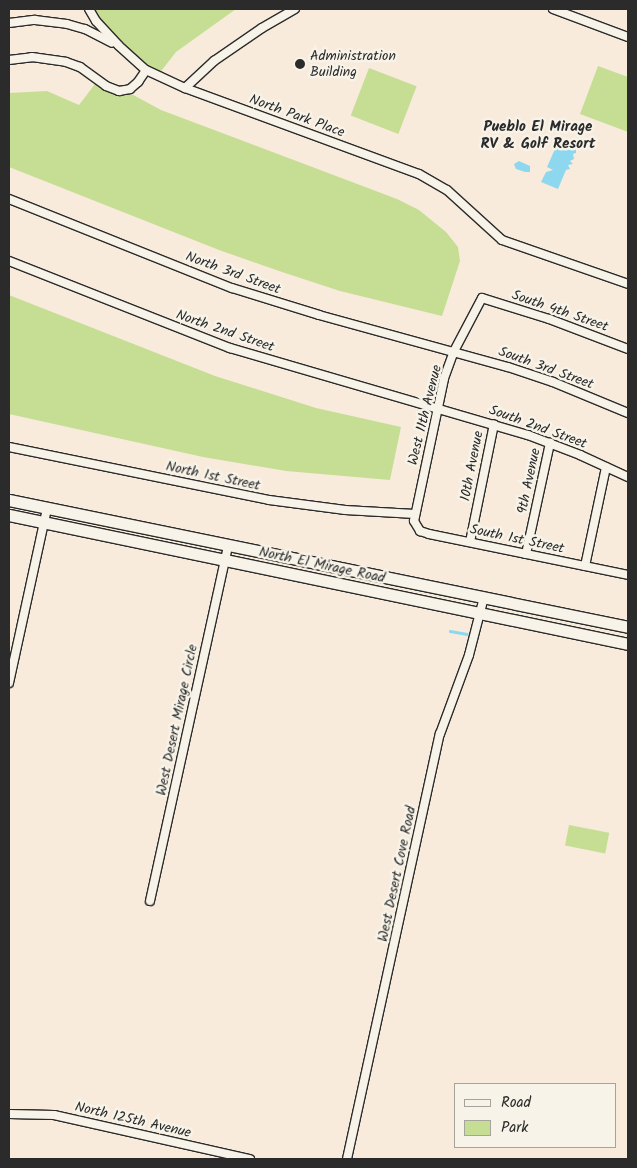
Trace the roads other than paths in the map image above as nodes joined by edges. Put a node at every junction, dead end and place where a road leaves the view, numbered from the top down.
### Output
1 (89, 9) edge
2 (295, 9) edge
3 (553, 9) edge
4 (9, 23) edge
5 (628, 38) edge
6 (118, 45) junction
7 (9, 60) edge
8 (146, 70) junction
9 (185, 88) junction
10 (9, 199) edge
11 (9, 261) edge
12 (628, 284) edge
13 (482, 298) joint
14 (628, 349) edge
15 (454, 351) junction
16 (438, 408) junction
17 (628, 413) edge
18 (494, 424) junction
19 (550, 443) junction
20 (9, 447) edge
21 (606, 466) junction
22 (628, 477) edge
23 (9, 500) edge
24 (47, 508) junction
25 (415, 514) junction
26 (9, 515) edge
27 (44, 522) junction
28 (470, 542) junction
29 (228, 545) junction
30 (526, 554) junction
31 (225, 560) junction
32 (585, 566) junction
33 (628, 574) edge
34 (484, 597) junction
35 (480, 613) junction
36 (628, 627) edge
37 (628, 644) edge
38 (9, 683) edge
39 (150, 901) dead end
40 (9, 1114) edge
41 (250, 1159) edge
42 (347, 1159) edge

1 - 6 street, North Park Place
2 - 9 street
3 - 5 street
4 - 6 street
6 - 8 street, North Park Place
7 - 8 street
8 - 9 street, North Park Place
9 - 12 street, North Park Place
10 - 15 street, North 3rd Street
11 - 16 street, North 2nd Street
13 - 14 street, South 4th Street
13 - 15 street, West 11th Avenue
15 - 16 street, West 11th Avenue
15 - 17 street, South 3rd Street
16 - 18 street, South 2nd Street
16 - 25 street, West 11th Avenue
18 - 19 street, South 2nd Street
18 - 28 street, 10th Avenue
19 - 21 street, South 2nd Street
19 - 30 street, 9th Avenue
20 - 25 street, North 1st Street
21 - 22 street, South 2nd Street
21 - 32 street
23 - 24 main road, North El Mirage Road
24 - 27 street
24 - 29 main road, North El Mirage Road
25 - 28 street, South 1st Street
26 - 27 main road, North El Mirage Road
27 - 31 main road, North El Mirage Road
27 - 38 street
28 - 30 street, South 1st Street
29 - 31 street, West Desert Mirage Circle
29 - 34 main road, North El Mirage Road
30 - 32 street, South 1st Street
31 - 35 main road, North El Mirage Road
31 - 39 street, West Desert Mirage Circle
32 - 33 street, South 1st Street
34 - 35 street, West Desert Cove Road
34 - 36 main road, North El Mirage Road
35 - 37 main road, North El Mirage Road
35 - 42 street, West Desert Cove Road
40 - 41 street, North 125th Avenue

